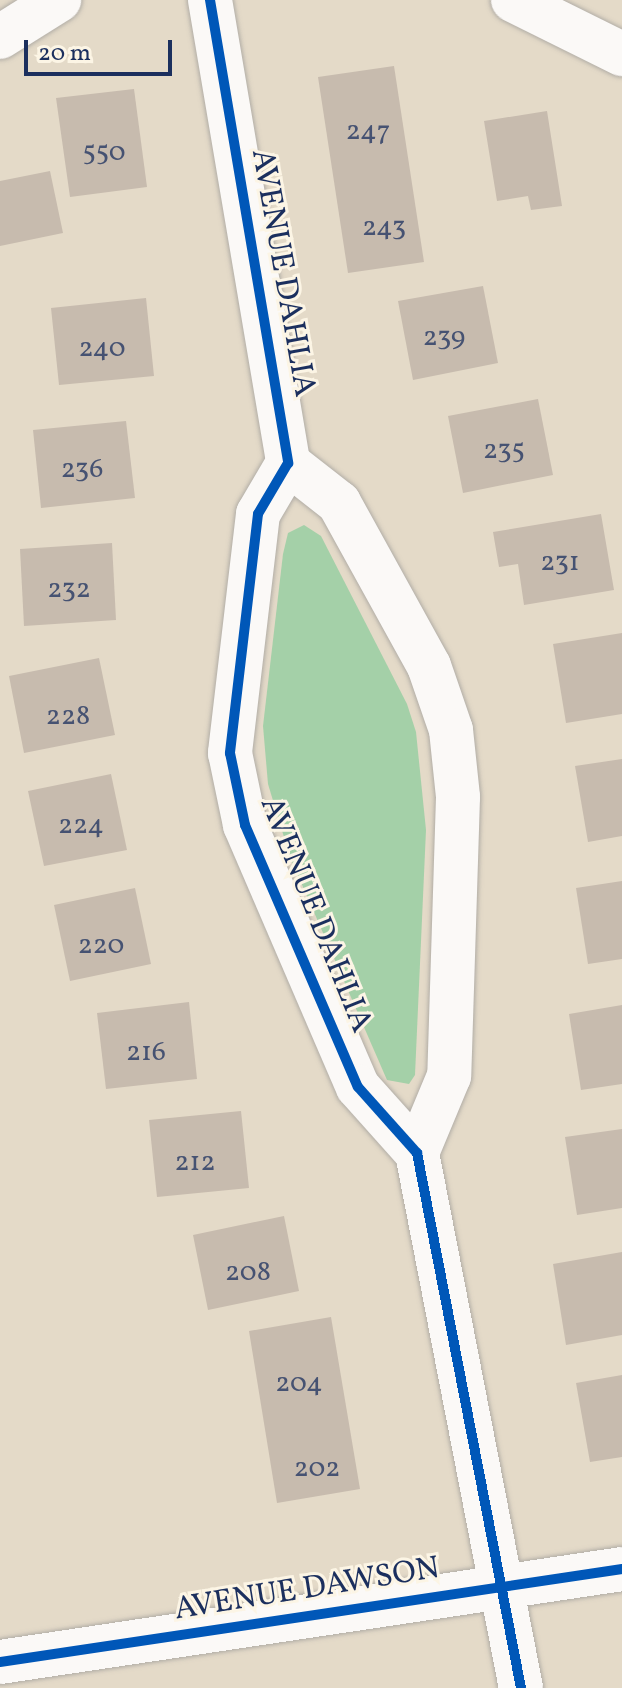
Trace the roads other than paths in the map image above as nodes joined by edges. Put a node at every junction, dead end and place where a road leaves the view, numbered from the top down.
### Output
1 (59, 0) edge
2 (210, 0) edge
3 (513, 0) edge
4 (0, 37) edge
5 (622, 54) edge
6 (288, 463) junction
7 (417, 1153) junction
8 (622, 1569) edge
9 (500, 1587) junction
10 (0, 1662) edge
11 (521, 1688) edge

1 - 4 street
2 - 6 street, AVENUE DAHLIA
3 - 5 street
6 - 7 street, AVENUE DAHLIA
6 - 7 street
7 - 9 street
8 - 9 street, AVENUE DAWSON
9 - 10 street, AVENUE DAWSON
9 - 11 street

